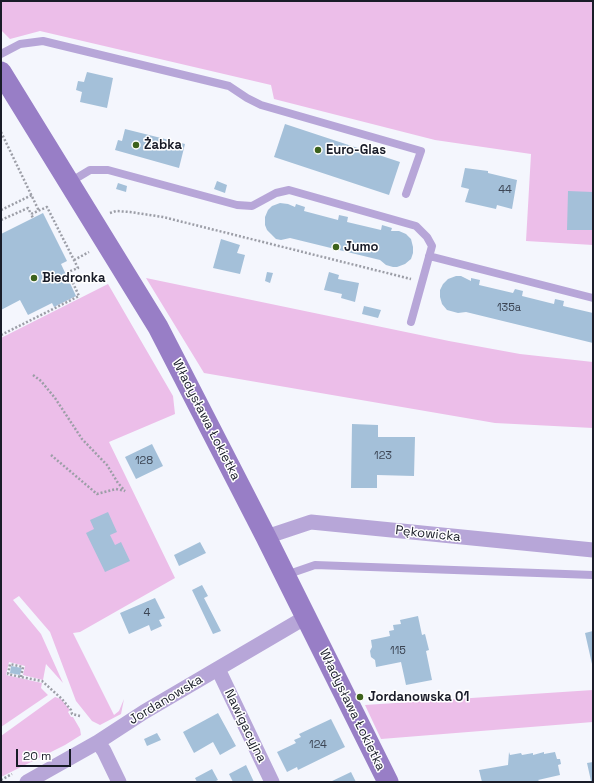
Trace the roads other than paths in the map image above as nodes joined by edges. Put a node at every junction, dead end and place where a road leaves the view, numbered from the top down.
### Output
1 (1, 54) edge
2 (1, 72) edge
3 (70, 183) junction
4 (406, 194) dead end
5 (429, 256) junction
6 (593, 298) edge
7 (411, 322) dead end
8 (266, 538) junction
9 (593, 550) edge
10 (593, 575) edge
11 (285, 576) junction
12 (306, 617) junction
13 (218, 669) junction
14 (98, 742) junction
15 (27, 782) edge
16 (119, 782) edge
17 (272, 782) edge
18 (388, 782) edge

1 - 4 lane
2 - 3 street, Władysława Łokietka
3 - 5 lane
3 - 8 street, Władysława Łokietka
5 - 6 lane
5 - 7 lane
8 - 9 street, Pękowicka
8 - 11 street, Władysława Łokietka
10 - 11 lane
11 - 12 street, Władysława Łokietka
12 - 13 street, Jordanowska
12 - 18 street, Władysława Łokietka
13 - 14 street, Jordanowska
13 - 17 street, Nawigacyjna
14 - 15 street, Jordanowska
14 - 16 street

